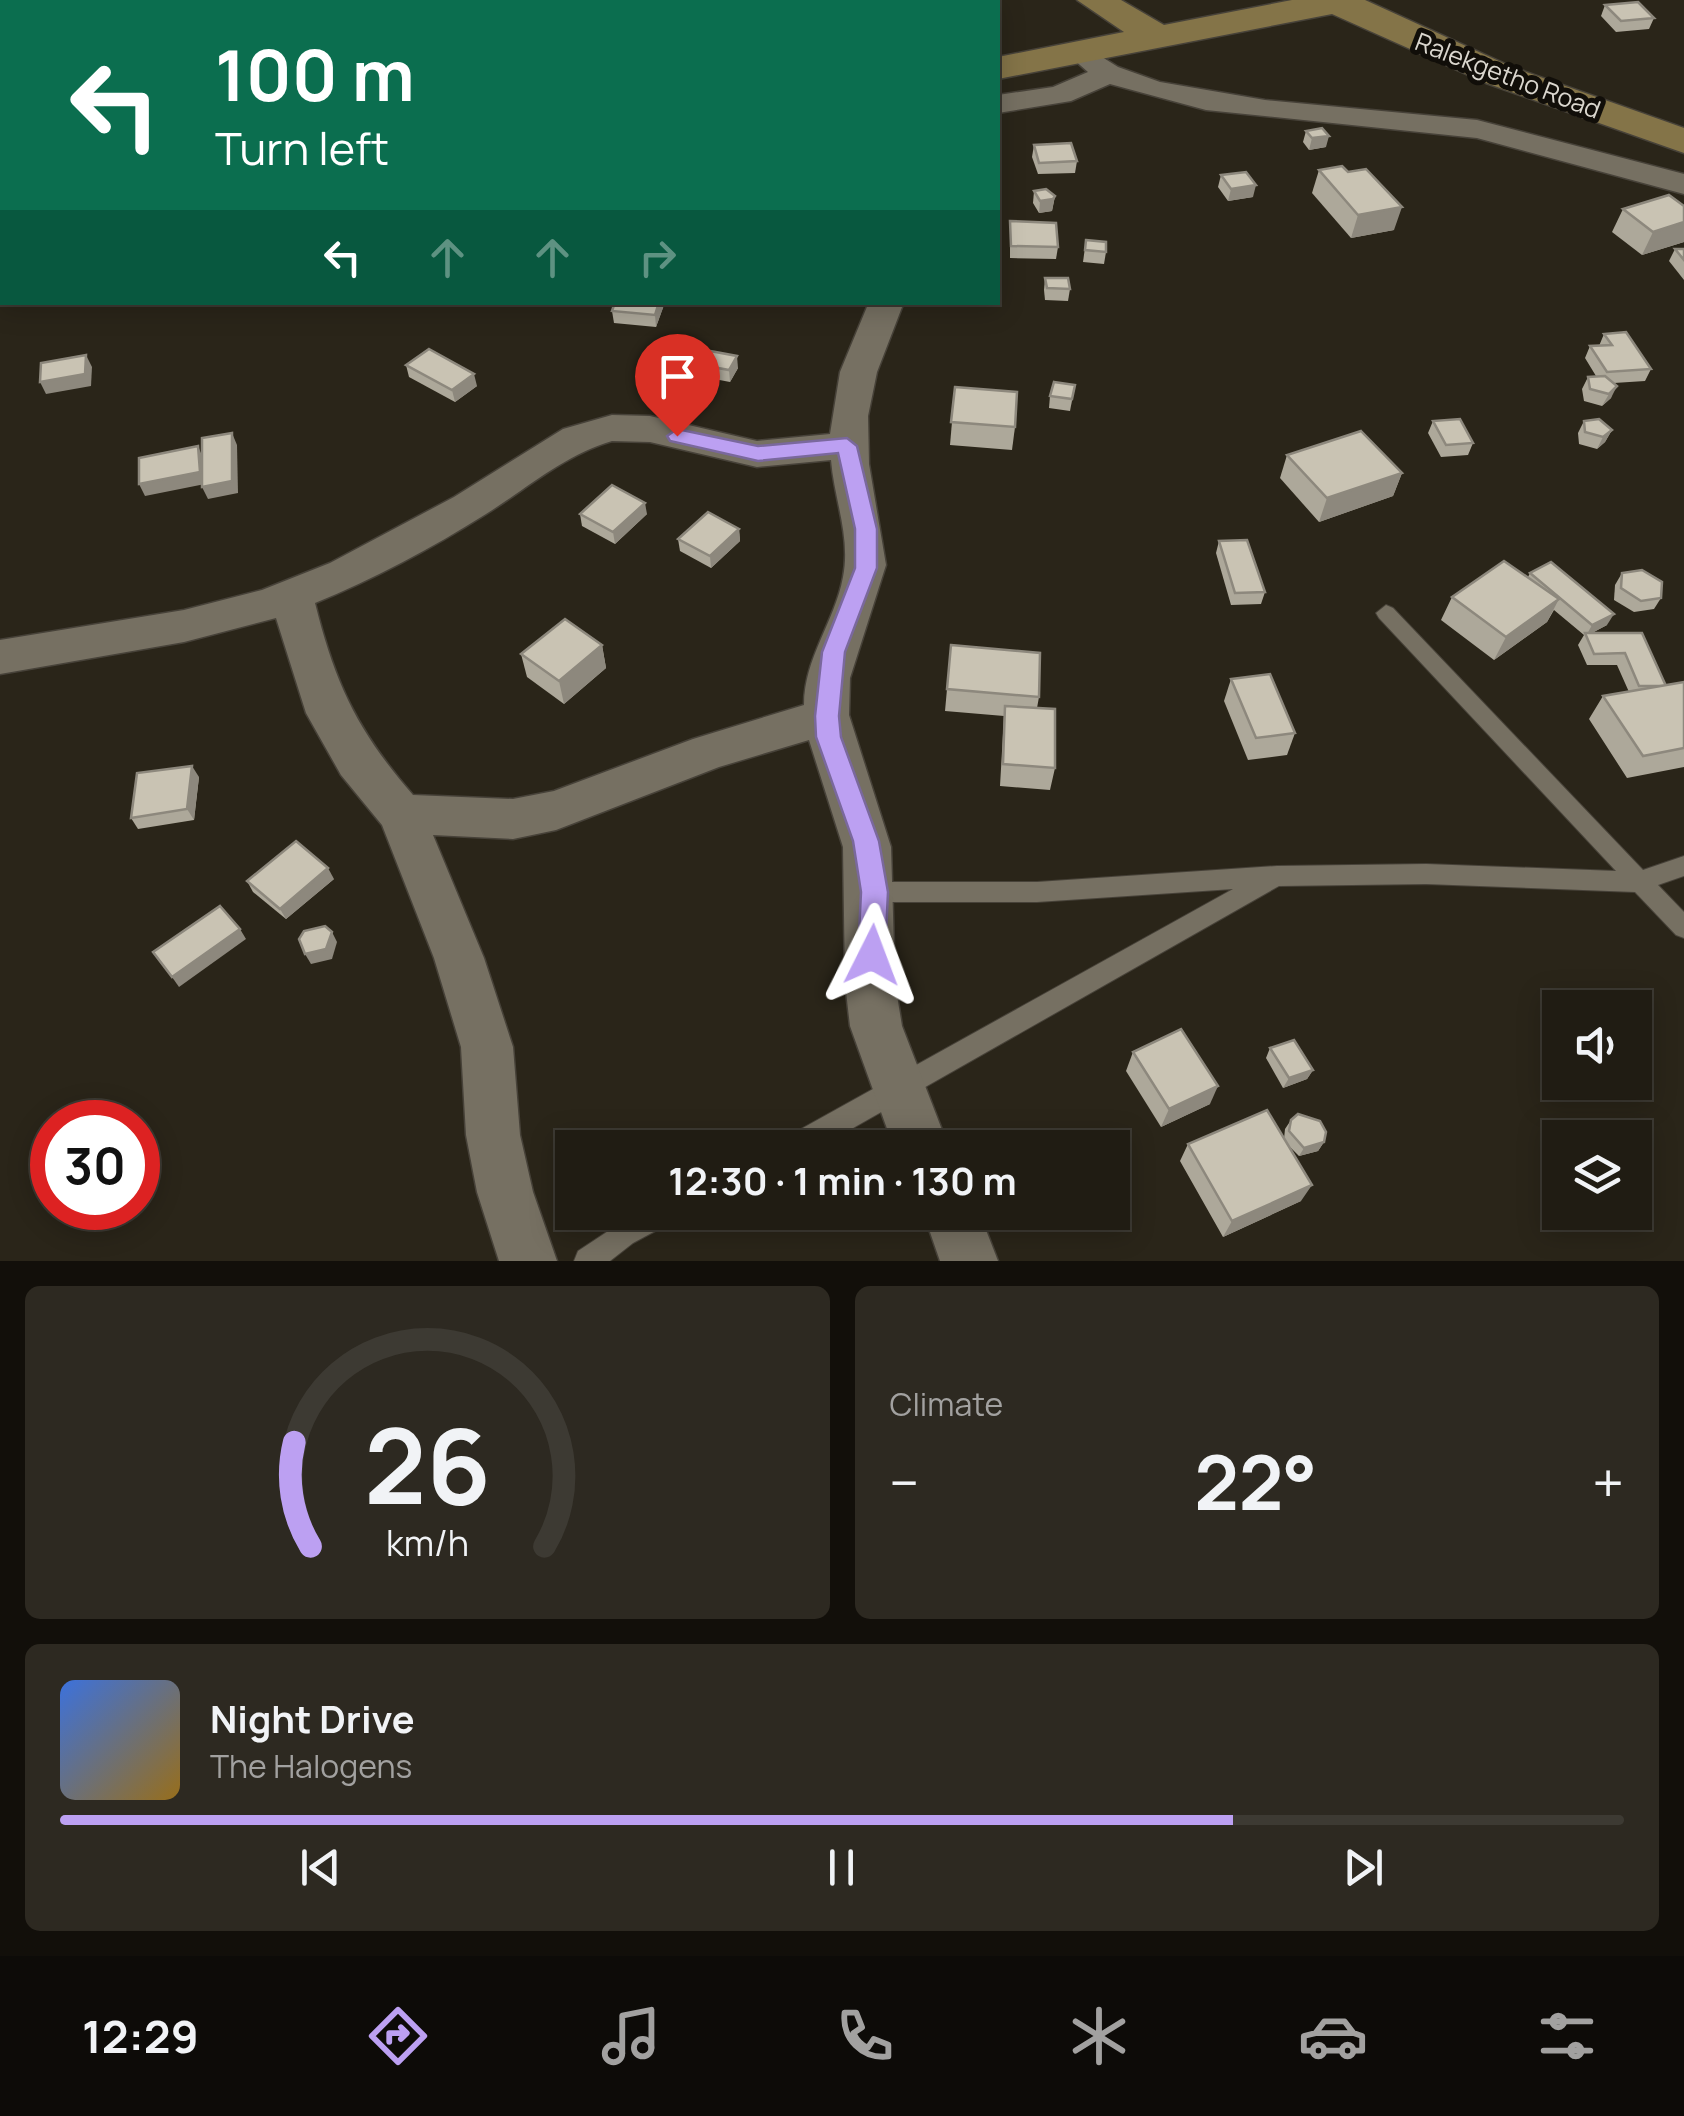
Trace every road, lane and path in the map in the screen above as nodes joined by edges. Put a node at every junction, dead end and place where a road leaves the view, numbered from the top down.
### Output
1 (1095, 0) edge
2 (1341, 1) edge
3 (1155, 35) junction
4 (1078, 51) junction
5 (1000, 68) edge
6 (1108, 75) junction
7 (1000, 104) edge
8 (1684, 141) edge
9 (1684, 184) edge
10 (886, 305) edge
11 (847, 446) junction
12 (292, 595) junction
13 (1386, 613) dead end
14 (0, 656) edge
15 (827, 716) junction
16 (401, 814) junction
17 (1684, 866) edge
18 (1277, 876) junction
19 (1636, 882) junction
20 (874, 892) junction
21 (1684, 928) edge
22 (897, 1092) junction
23 (826, 1130) edge
24 (914, 1130) edge
25 (631, 1230) edge
26 (958, 1230) edge
27 (528, 1261) edge
28 (588, 1261) edge
29 (969, 1261) edge

1 - 3 main road
2 - 3 main road
2 - 8 main road, Ralekgetho Road
3 - 4 main road
4 - 5 main road
4 - 6 street
6 - 7 street
6 - 9 street
10 - 11 street
11 - 12 street
11 - 15 street
12 - 14 street
12 - 16 street
13 - 19 lane
15 - 16 street
15 - 20 street
16 - 27 street
17 - 19 lane
18 - 19 lane
18 - 20 lane
18 - 22 lane
19 - 21 lane
20 - 22 street
22 - 23 lane
22 - 24 street
25 - 28 lane
26 - 29 street

